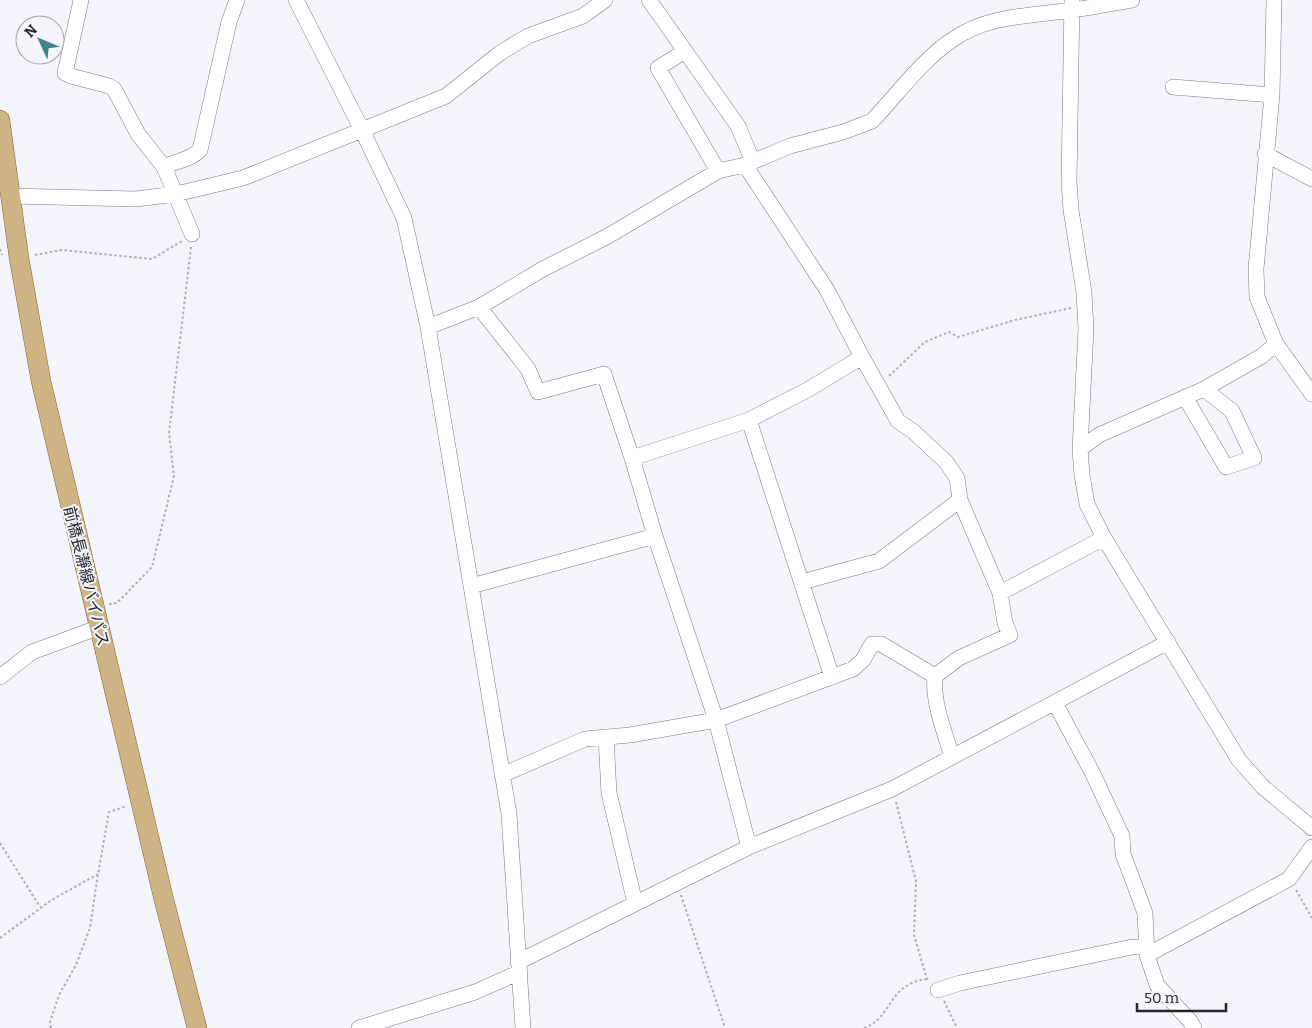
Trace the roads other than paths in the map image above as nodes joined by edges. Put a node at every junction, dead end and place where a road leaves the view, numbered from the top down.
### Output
1 (81, 0) edge
2 (237, 0) edge
3 (296, 0) edge
4 (605, 0) edge
5 (649, 0) edge
6 (1132, 0) edge
7 (1274, 0) edge
8 (1072, 5) edge
9 (685, 51) junction
10 (1173, 87) dead end
11 (1272, 95) junction
12 (0, 120) edge
13 (362, 130) junction
14 (1265, 154) junction
15 (749, 163) junction
16 (164, 167) junction
17 (718, 172) junction
18 (1312, 179) edge
19 (176, 194) junction
20 (10, 196) junction
21 (192, 234) road end
22 (479, 307) junction
23 (428, 327) junction
24 (1276, 344) junction
25 (862, 357) junction
26 (1204, 389) junction
27 (1312, 394) edge
28 (1185, 397) junction
29 (749, 420) junction
30 (1080, 449) junction
31 (632, 458) junction
32 (960, 500) junction
33 (655, 536) junction
34 (1104, 538) junction
35 (802, 582) junction
36 (471, 586) junction
37 (1000, 593) junction
38 (100, 627) junction
39 (1168, 642) junction
40 (935, 676) junction
41 (0, 677) edge
42 (832, 677) junction
43 (1055, 703) junction
44 (716, 720) junction
45 (606, 737) junction
46 (952, 757) junction
47 (502, 775) junction
48 (1312, 828) edge
49 (749, 847) junction
50 (1312, 847) edge
51 (635, 904) junction
52 (1147, 951) junction
53 (519, 967) junction
54 (938, 990) road end
55 (197, 1028) edge
56 (359, 1028) edge
57 (523, 1028) edge
58 (1194, 1028) edge

1 - 16 street
2 - 16 street
3 - 13 street
4 - 13 street
5 - 9 street
6 - 8 street
7 - 11 street
8 - 15 street
8 - 30 street
9 - 15 street
9 - 17 street
10 - 11 street
11 - 14 street
12 - 20 main road, 前橋長瀞線バイパス
13 - 19 street
13 - 23 street
14 - 18 street
14 - 24 street
15 - 17 street
15 - 25 street
16 - 19 street
17 - 22 street
19 - 20 street
19 - 21 street
20 - 38 main road, 前橋長瀞線バイパス
22 - 23 street
22 - 31 street
23 - 36 street
24 - 26 street
24 - 27 street
25 - 29 street
25 - 32 street
26 - 28 street
26 - 28 street
28 - 30 street
29 - 31 street
29 - 35 street
30 - 34 street
31 - 33 street
32 - 35 street
32 - 37 street
33 - 36 street
33 - 44 street
34 - 37 street
34 - 39 street
35 - 42 street
36 - 47 street
37 - 40 street
38 - 41 street
38 - 55 main road, 前橋長瀞線バイパス
39 - 43 street
39 - 48 street
40 - 42 street
40 - 46 street
42 - 44 street
43 - 46 street
43 - 52 street
44 - 45 street
44 - 49 street
45 - 47 street
45 - 51 street
46 - 49 street
47 - 53 street
49 - 51 street
50 - 52 street
51 - 53 street
52 - 54 street
52 - 58 street
53 - 56 street
53 - 57 street

